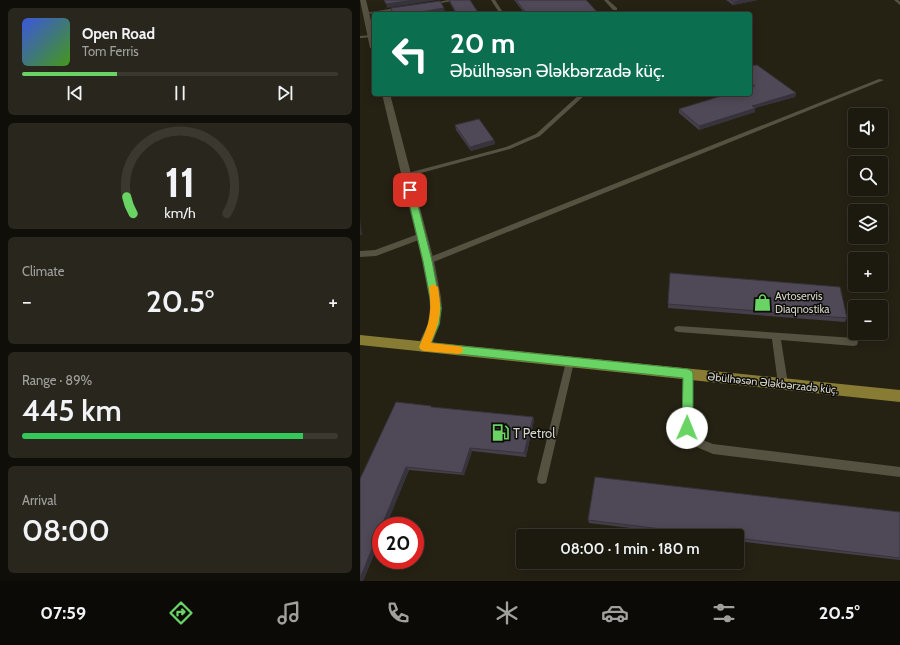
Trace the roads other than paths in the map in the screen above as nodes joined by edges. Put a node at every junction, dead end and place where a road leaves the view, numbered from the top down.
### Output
1 (363, 0) edge
2 (455, 0) edge
3 (492, 0) edge
4 (606, 0) edge
5 (896, 0) edge
6 (900, 4) edge
7 (424, 5) edge
8 (408, 7) edge
9 (615, 9) dead end
10 (372, 12) edge
11 (374, 12) edge
12 (501, 12) edge
13 (367, 13) junction
14 (371, 36) junction
15 (360, 38) edge
16 (372, 40) edge
17 (881, 80) dead end
18 (386, 96) edge
19 (581, 96) edge
20 (406, 175) junction
21 (421, 236) junction
22 (360, 254) edge
23 (428, 261) junction
24 (678, 329) dead end
25 (776, 336) junction
26 (360, 340) edge
27 (854, 342) dead end
28 (424, 347) junction
29 (570, 362) junction
30 (688, 374) junction
31 (783, 384) junction
32 (900, 396) edge
33 (900, 472) edge
34 (542, 479) dead end

1 - 13 street
2 - 7 lane
3 - 12 lane
4 - 9 lane
5 - 6 lane
8 - 11 lane
10 - 13 lane
13 - 14 street
14 - 15 lane
14 - 16 street
17 - 23 lane
18 - 20 street
19 - 20 lane
20 - 21 street
21 - 22 lane
21 - 23 street
23 - 28 street
24 - 25 lane
25 - 27 lane
25 - 31 lane
26 - 28 main road, Əbülhəsən Ələkbərzadə küç.
28 - 29 main road, Əbülhəsən Ələkbərzadə küç.
29 - 30 main road, Əbülhəsən Ələkbərzadə küç.
29 - 34 lane
30 - 31 main road, Əbülhəsən Ələkbərzadə küç.
30 - 33 lane
31 - 32 main road, Əbülhəsən Ələkbərzadə küç.

